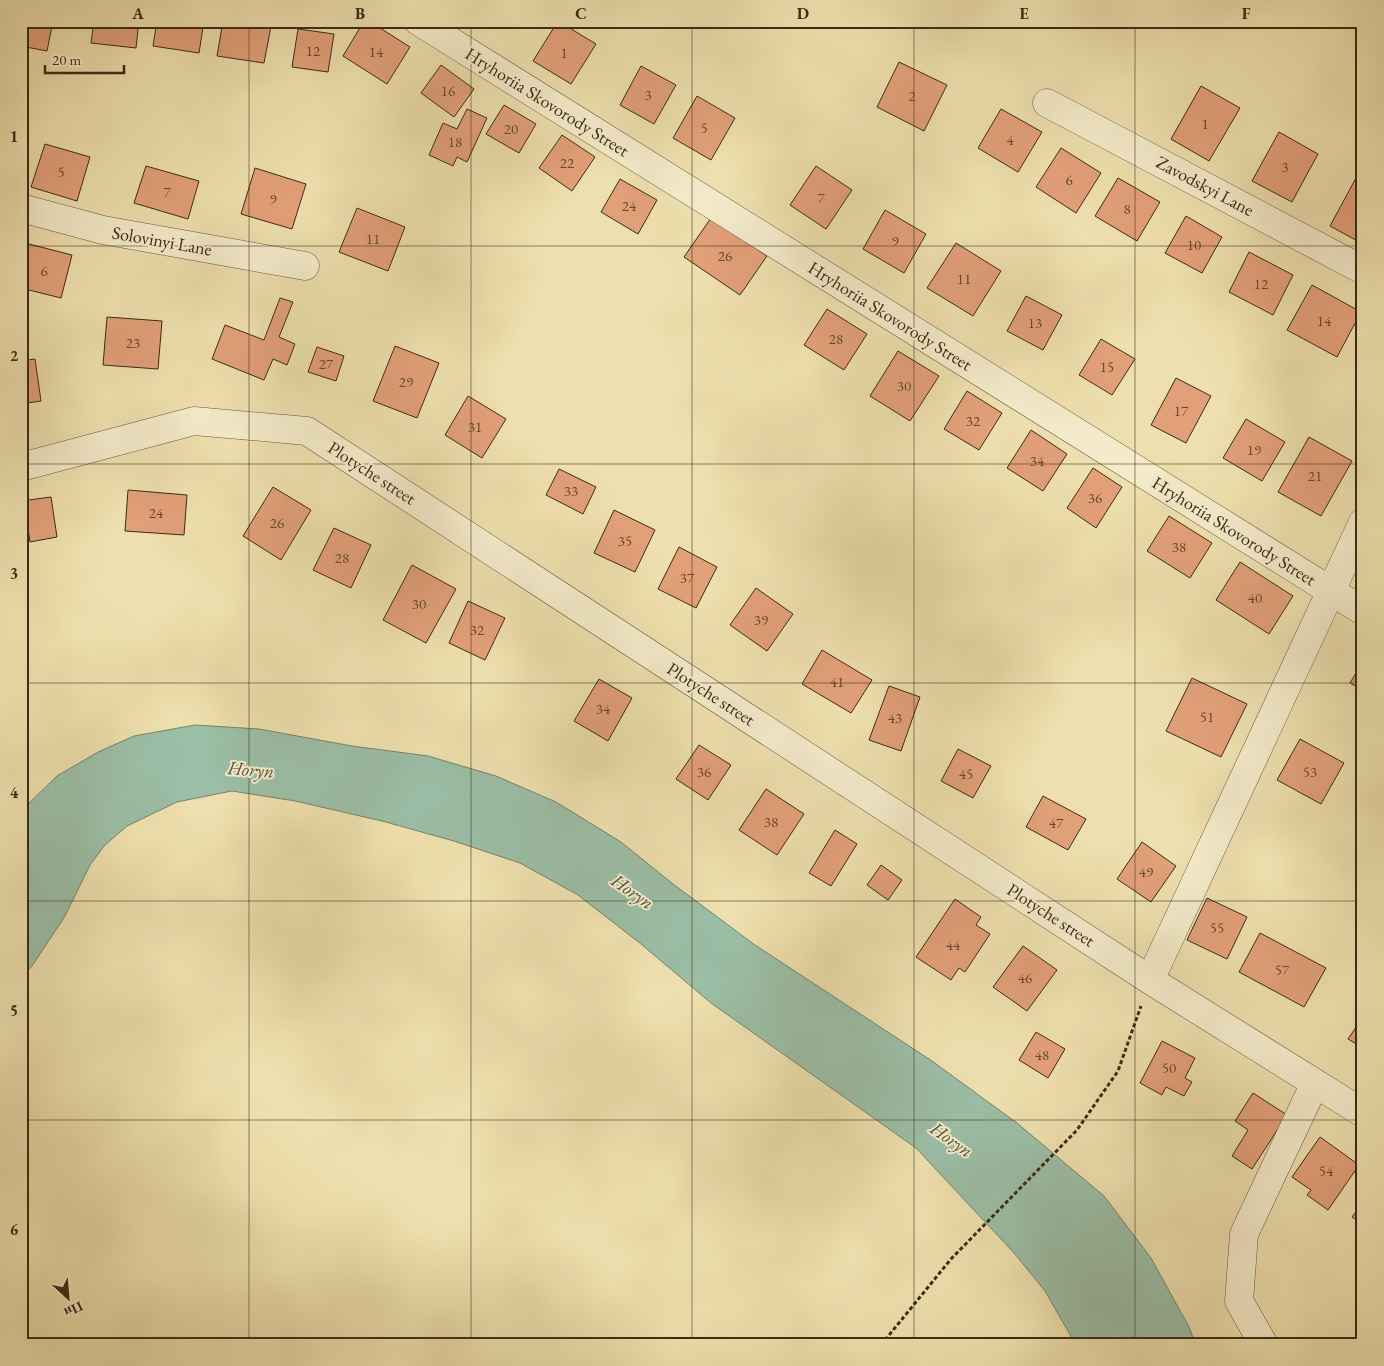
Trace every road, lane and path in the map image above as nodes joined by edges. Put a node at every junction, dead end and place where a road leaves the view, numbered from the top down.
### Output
1 (418, 21) edge
2 (1047, 103) dead end
3 (21, 208) edge
4 (305, 266) dead end
5 (1363, 270) edge
6 (21, 467) edge
7 (1363, 522) edge
8 (1330, 591) junction
9 (1363, 611) edge
10 (1150, 980) junction
11 (1315, 1083) junction
12 (1363, 1113) edge
13 (881, 1345) edge
14 (1264, 1345) edge

1 - 8 street, Hryhoriia Skovorody Street
2 - 5 street, Zavodskyi Lane
3 - 4 street, Solovinyi Lane
6 - 10 street, Plotyche street
7 - 8 street
8 - 9 street, Hryhoriia Skovorody Street
8 - 10 street
10 - 11 street, Plotyche street
10 - 13 path
11 - 12 street, Plotyche street
11 - 14 street

